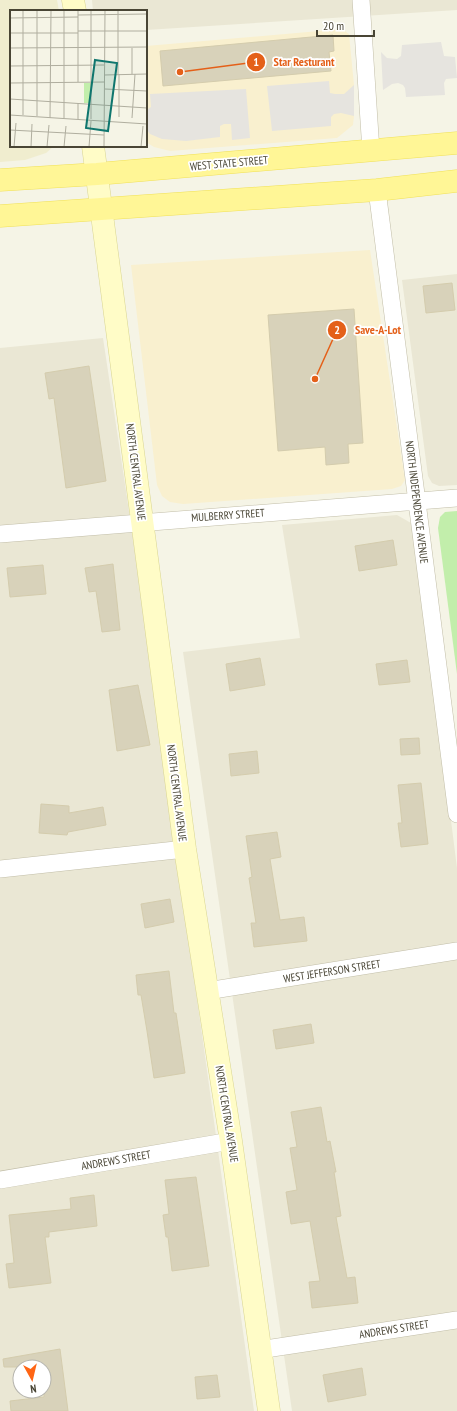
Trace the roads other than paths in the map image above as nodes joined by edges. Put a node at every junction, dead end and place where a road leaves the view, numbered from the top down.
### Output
1 (73, 0) edge
2 (361, 0) edge
3 (75, 10) edge
4 (457, 143) edge
5 (93, 147) edge
6 (371, 151) junction
7 (97, 174) junction
8 (0, 180) edge
9 (457, 181) edge
10 (377, 190) junction
11 (102, 210) junction
12 (0, 216) edge
13 (457, 498) edge
14 (417, 501) junction
15 (142, 522) junction
16 (0, 534) edge
17 (457, 814) edge
18 (185, 849) junction
19 (0, 869) edge
20 (457, 950) edge
21 (208, 991) junction
22 (231, 1141) junction
23 (0, 1180) edge
24 (457, 1320) edge
25 (260, 1350) junction
26 (269, 1411) edge

1 - 3 main road
2 - 6 street
4 - 6 main road, WEST STATE STREET
5 - 7 main road, NORTH CENTRAL AVENUE
6 - 7 main road, WEST STATE STREET
7 - 8 main road, WEST STATE STREET
7 - 11 main road, NORTH CENTRAL AVENUE
9 - 10 main road
10 - 11 main road
10 - 14 street, NORTH INDEPENDENCE AVENUE
11 - 12 main road
11 - 15 main road, NORTH CENTRAL AVENUE
13 - 14 street, MULBERRY STREET
14 - 15 street, MULBERRY STREET
14 - 17 street, NORTH INDEPENDENCE AVENUE
15 - 16 street, MULBERRY STREET
15 - 18 main road, NORTH CENTRAL AVENUE
18 - 19 street
18 - 21 main road, NORTH CENTRAL AVENUE
20 - 21 street, WEST JEFFERSON STREET
21 - 22 main road, NORTH CENTRAL AVENUE
22 - 23 street, ANDREWS STREET
22 - 25 main road, NORTH CENTRAL AVENUE
24 - 25 street, ANDREWS STREET
25 - 26 main road, NORTH CENTRAL AVENUE

